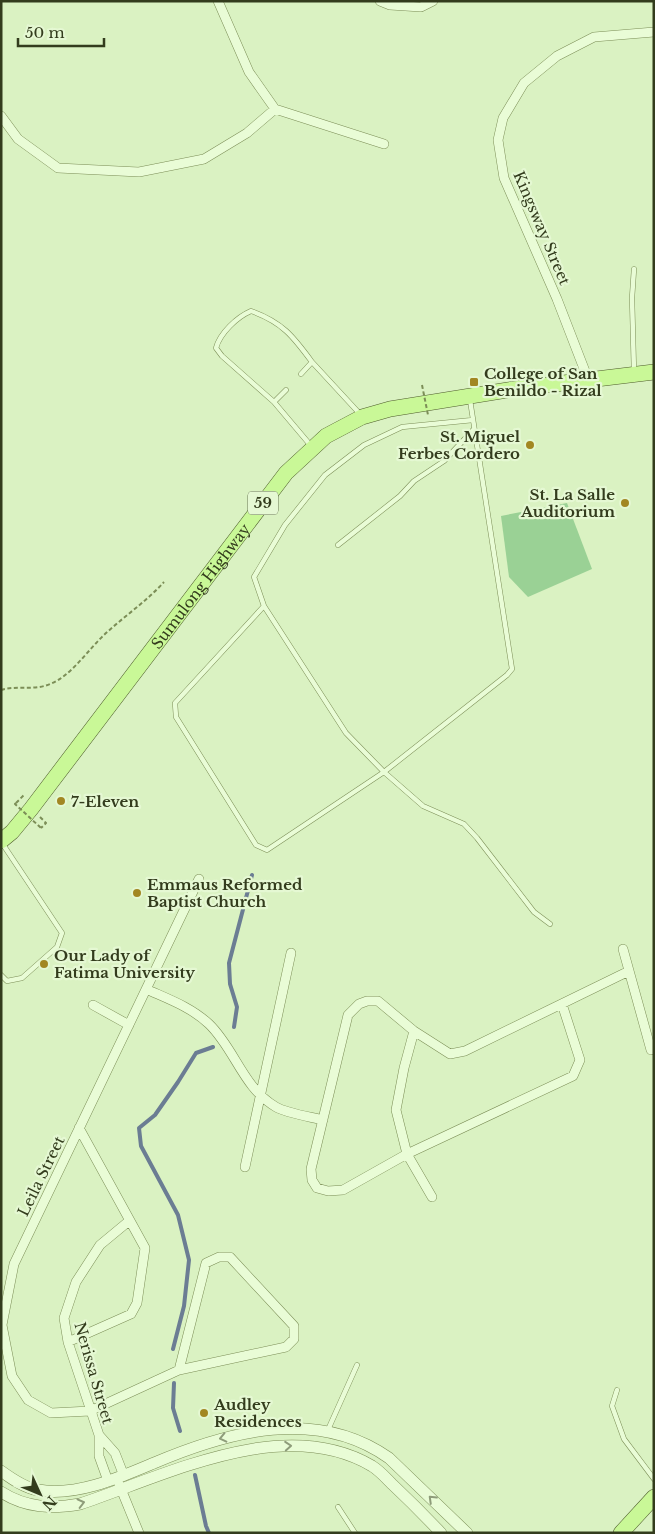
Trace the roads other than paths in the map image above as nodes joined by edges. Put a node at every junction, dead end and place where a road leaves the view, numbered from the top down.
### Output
1 (218, 1) edge
2 (380, 1) edge
3 (433, 1) edge
4 (654, 32) edge
5 (275, 109) junction
6 (1, 116) edge
7 (384, 144) dead end
8 (634, 269) dead end
9 (312, 362) junction
10 (654, 372) edge
11 (301, 374) dead end
12 (634, 374) junction
13 (588, 379) junction
14 (286, 390) dead end
15 (469, 396) junction
16 (274, 402) junction
17 (362, 417) junction
18 (473, 420) junction
19 (474, 429) junction
20 (313, 447) junction
21 (338, 545) dead end
22 (264, 606) junction
23 (384, 772) junction
24 (1, 842) edge
25 (199, 879) dead end
26 (550, 924) dead end
27 (623, 949) dead end
28 (291, 953) dead end
29 (629, 971) junction
30 (1, 975) edge
31 (146, 989) junction
32 (562, 1004) junction
33 (93, 1005) dead end
34 (129, 1025) junction
35 (414, 1031) junction
36 (650, 1050) dead end
37 (261, 1094) junction
38 (324, 1120) junction
39 (79, 1128) junction
40 (407, 1154) junction
41 (244, 1167) dead end
42 (432, 1197) dead end
43 (129, 1221) junction
44 (68, 1342) junction
45 (357, 1365) dead end
46 (179, 1370) junction
47 (617, 1390) dead end
48 (90, 1411) junction
49 (327, 1432) junction
50 (98, 1435) junction
51 (1, 1471) edge
52 (116, 1478) junction
53 (654, 1479) edge
54 (122, 1490) junction
55 (1, 1492) edge
56 (654, 1498) edge
57 (338, 1507) dead end
58 (139, 1533) edge
59 (355, 1533) edge
60 (441, 1533) edge
61 (467, 1533) edge
62 (621, 1533) edge

1 - 5 street
2 - 3 street
4 - 13 street, Kingsway Street
5 - 6 street
5 - 7 street
8 - 12 lane
9 - 11 lane
9 - 16 lane
9 - 17 lane
10 - 12 main road, Sumulong Highway / 59
12 - 13 main road, Sumulong Highway / 59
13 - 15 main road, Sumulong Highway / 59
14 - 16 lane
15 - 17 main road, Sumulong Highway / 59
15 - 18 lane
16 - 20 lane
17 - 20 main road, Sumulong Highway / 59
18 - 19 lane
18 - 22 lane
19 - 21 lane
19 - 23 lane
20 - 24 main road, Sumulong Highway / 59
22 - 23 lane
22 - 23 lane
23 - 26 lane
24 - 30 lane
25 - 31 street, Leila Street
27 - 29 street
28 - 37 street
29 - 32 street
29 - 36 street
31 - 34 street, Leila Street
31 - 37 street
32 - 35 street
32 - 40 street
33 - 34 street
34 - 39 street, Leila Street
35 - 38 street
35 - 40 street
37 - 38 street
37 - 41 street
38 - 40 street
39 - 43 street
39 - 48 street, Leila Street
40 - 42 street
43 - 44 street, Nerissa Street
43 - 44 street
44 - 48 street, Nerissa Street
45 - 49 lane
46 - 46 street, Leila Street
46 - 48 street, Leila Street
47 - 53 lane
48 - 50 street, Nerissa Street
49 -> 52 street
61 -> 49 street
50 - 52 street
50 - 52 street
51 - 52 street
52 - 54 street
55 -> 54 street
54 - 58 street
54 -> 60 street
56 - 62 main road
57 - 59 lane

